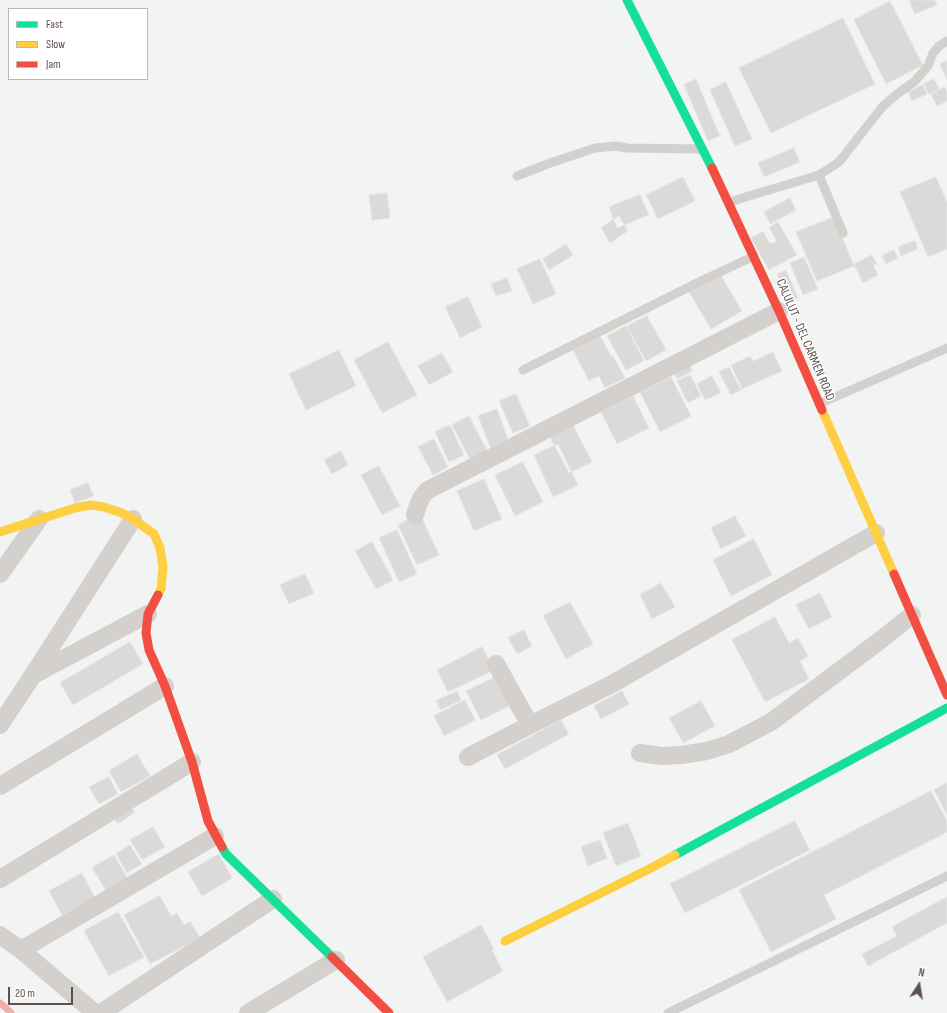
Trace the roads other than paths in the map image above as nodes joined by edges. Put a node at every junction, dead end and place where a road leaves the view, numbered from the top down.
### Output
1 (627, 0) edge
2 (947, 41) edge
3 (703, 149) junction
4 (819, 175) junction
5 (517, 176) dead end
6 (728, 203) junction
7 (843, 233) dead end
8 (754, 256) junction
9 (779, 311) junction
10 (947, 348) edge
11 (523, 370) dead end
12 (819, 404) junction
13 (415, 515) dead end
14 (39, 519) junction
15 (133, 519) junction
16 (0, 532) edge
17 (876, 533) junction
18 (0, 574) edge
19 (148, 614) junction
20 (912, 615) junction
21 (496, 664) dead end
22 (34, 675) junction
23 (943, 675) edge
24 (165, 686) junction
25 (947, 695) edge
26 (947, 708) edge
27 (0, 725) edge
28 (530, 725) junction
29 (640, 753) dead end
30 (468, 757) dead end
31 (192, 762) junction
32 (0, 786) edge
33 (215, 836) junction
34 (947, 876) edge
35 (0, 878) edge
36 (273, 899) junction
37 (0, 935) edge
38 (505, 941) dead end
39 (21, 950) junction
40 (336, 960) junction
41 (95, 1013) edge
42 (101, 1013) edge
43 (248, 1013) edge
44 (390, 1013) edge
45 (668, 1013) edge

1 - 3 street, CALULUT - DEL CARMEN ROAD
2 - 4 lane
3 - 5 lane
3 - 6 street, CALULUT - DEL CARMEN ROAD
4 - 6 lane
4 - 7 lane
6 - 8 street, CALULUT - DEL CARMEN ROAD
8 - 9 street, CALULUT - DEL CARMEN ROAD
8 - 11 lane
9 - 12 street, CALULUT - DEL CARMEN ROAD
9 - 13 street
10 - 12 lane
12 - 17 street, CALULUT - DEL CARMEN ROAD
14 - 15 street
14 - 16 street
14 - 18 street
15 - 19 street
15 - 22 street
17 - 20 street, CALULUT - DEL CARMEN ROAD
17 - 28 street
19 - 22 street
19 - 24 street
20 - 23 street, CALULUT - DEL CARMEN ROAD
20 - 29 street
21 - 28 street
22 - 27 street
23 - 25 street, CALULUT - DEL CARMEN ROAD
24 - 31 street
24 - 32 street
26 - 38 street
28 - 30 street
31 - 33 street
31 - 35 street
33 - 36 street
33 - 39 street
34 - 45 lane
36 - 40 street
36 - 42 street
37 - 39 street
39 - 41 street
40 - 43 street
40 - 44 street

